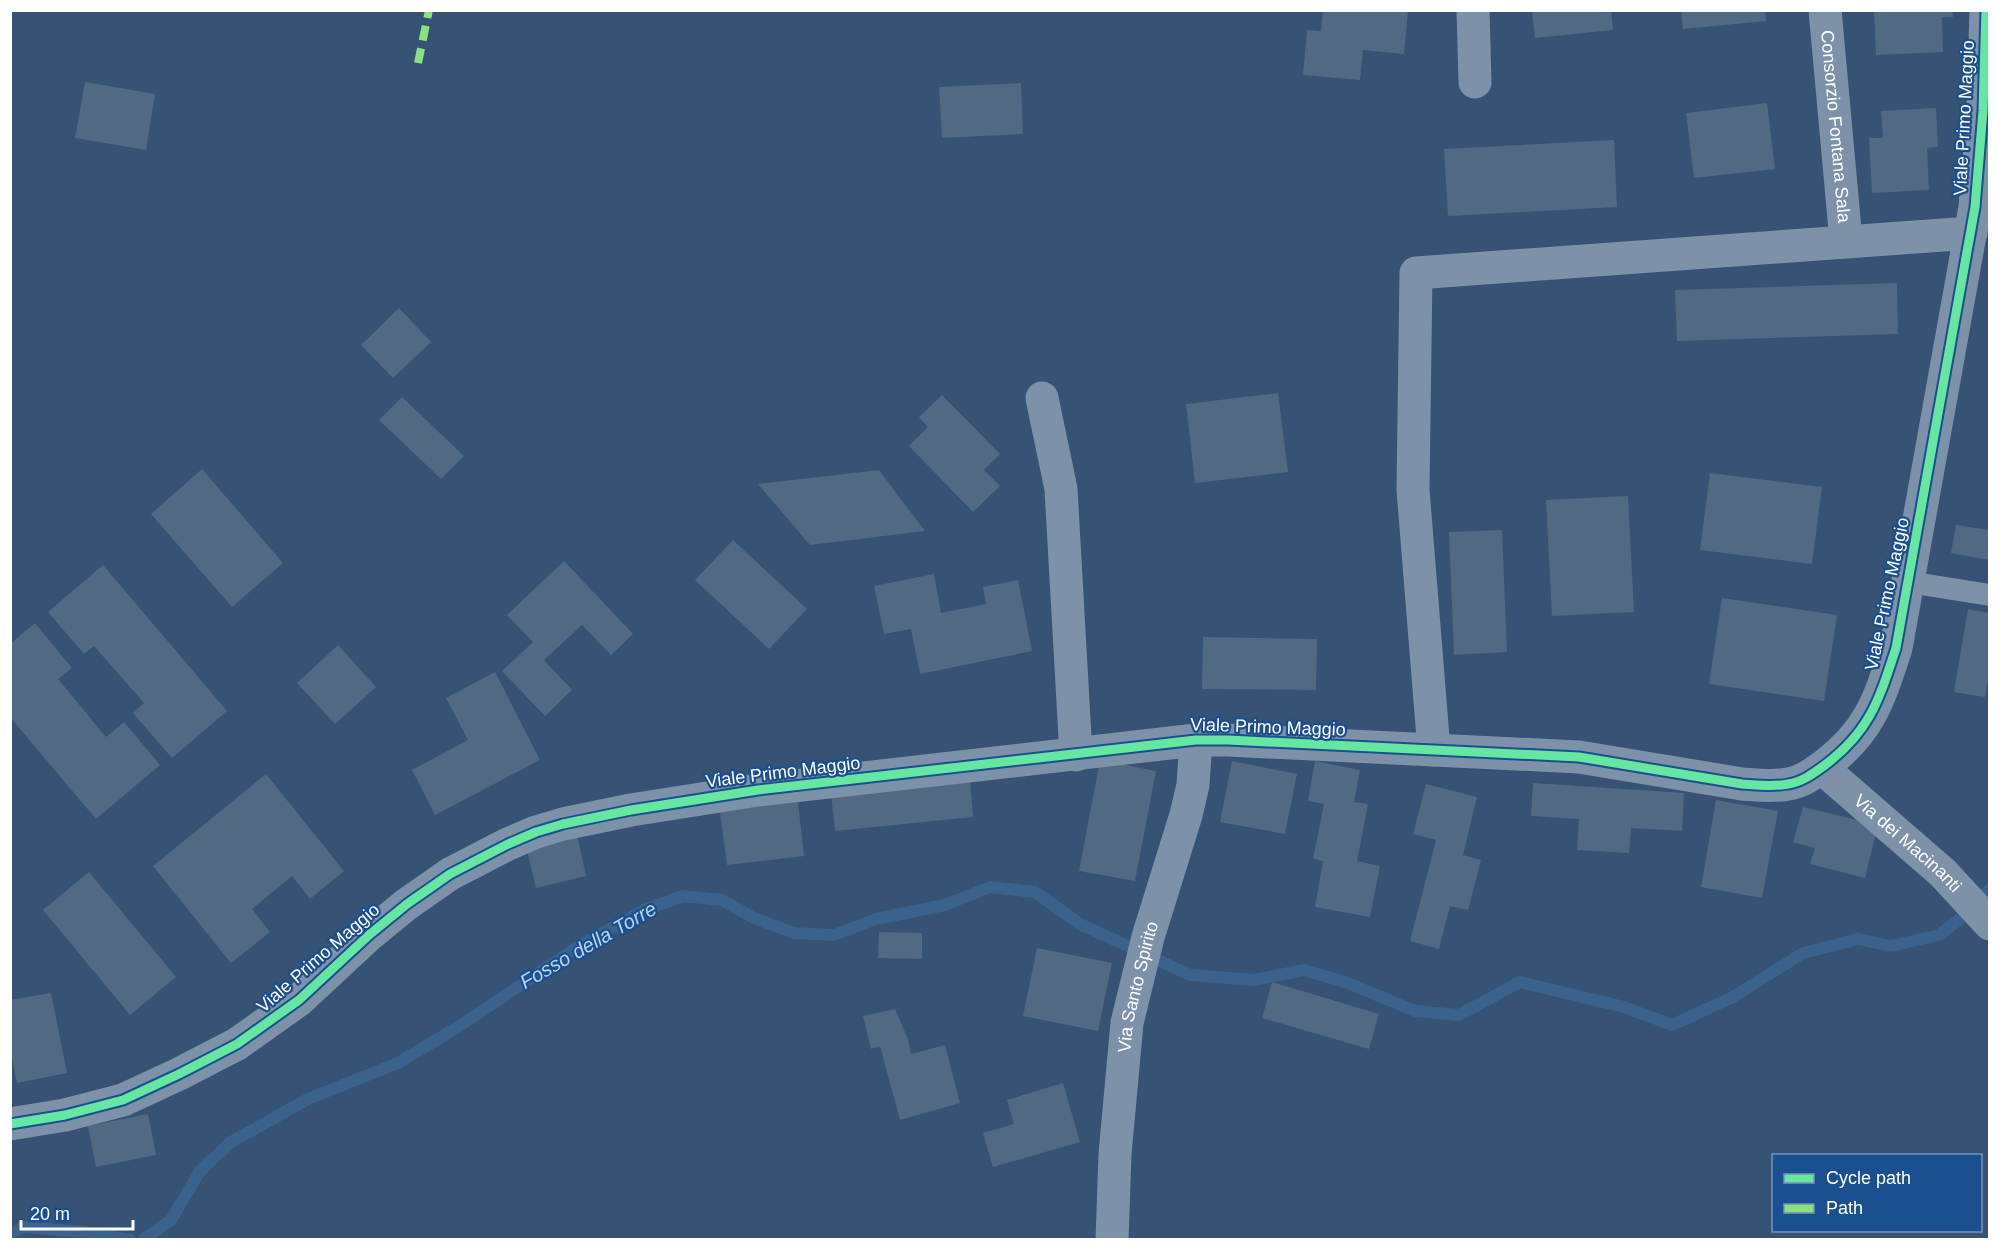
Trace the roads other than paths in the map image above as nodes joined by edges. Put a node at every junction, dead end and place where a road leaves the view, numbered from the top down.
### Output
1 (1473, 10) edge
2 (1825, 10) edge
3 (1986, 10) edge
4 (1475, 82) dead end
5 (1984, 180) edge
6 (1971, 233) junction
7 (1846, 241) junction
8 (1042, 398) dead end
9 (1908, 582) junction
10 (1989, 595) edge
11 (1196, 740) junction
12 (1434, 750) junction
13 (1076, 754) junction
14 (1822, 768) junction
15 (1987, 921) edge
16 (10, 1124) edge
17 (1112, 1239) edge

1 - 4 street
2 - 7 street, Consorzio Fontana Sala
3 - 5 street, Viale Primo Maggio
5 - 6 street, Viale Primo Maggio
6 - 7 street
6 - 9 street, Viale Primo Maggio
7 - 12 street
8 - 13 street
9 - 10 lane
9 - 14 street, Viale Primo Maggio
11 - 12 street, Viale Primo Maggio
11 - 13 street, Viale Primo Maggio
11 - 17 street, Via Santo Spirito
12 - 14 street, Viale Primo Maggio
13 - 16 street, Viale Primo Maggio
14 - 15 street, Via dei Macinanti

